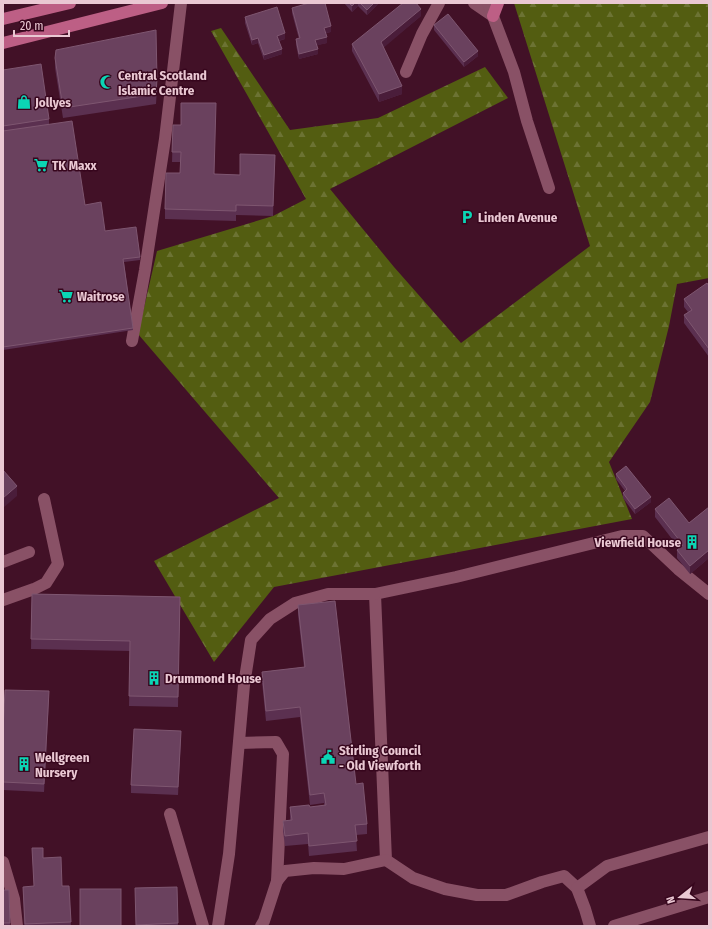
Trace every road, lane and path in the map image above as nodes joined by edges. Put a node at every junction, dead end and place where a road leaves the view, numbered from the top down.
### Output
1 (70, 3) edge
2 (162, 3) edge
3 (181, 3) edge
4 (439, 3) edge
5 (474, 3) edge
6 (488, 3) edge
7 (498, 3) edge
8 (38, 7) edge
9 (493, 16) junction
10 (3, 19) edge
11 (3, 43) edge
12 (406, 72) dead end
13 (549, 188) dead end
14 (132, 341) dead end
15 (44, 499) dead end
16 (29, 552) dead end
17 (3, 562) edge
18 (375, 594) junction
19 (709, 594) edge
20 (3, 600) edge
21 (239, 743) junction
22 (170, 814) dead end
23 (709, 837) edge
24 (386, 860) junction
25 (3, 862) edge
26 (277, 881) junction
27 (577, 888) junction
28 (709, 897) edge
29 (17, 926) edge
30 (203, 926) edge
31 (218, 926) edge
32 (261, 926) edge
33 (590, 926) edge
34 (614, 926) edge

1 - 8 main road
2 - 11 main road
3 - 14 street
4 - 12 street
5 - 9 street
6 - 9 street
7 - 9 main road
8 - 10 main road
9 - 13 street
15 - 20 street
16 - 17 street
18 - 19 street
18 - 21 street
18 - 24 street
21 - 26 street
21 - 31 street
22 - 30 street
23 - 27 street
24 - 26 street
24 - 27 street
25 - 29 street
26 - 32 street
27 - 33 street
28 - 34 street

